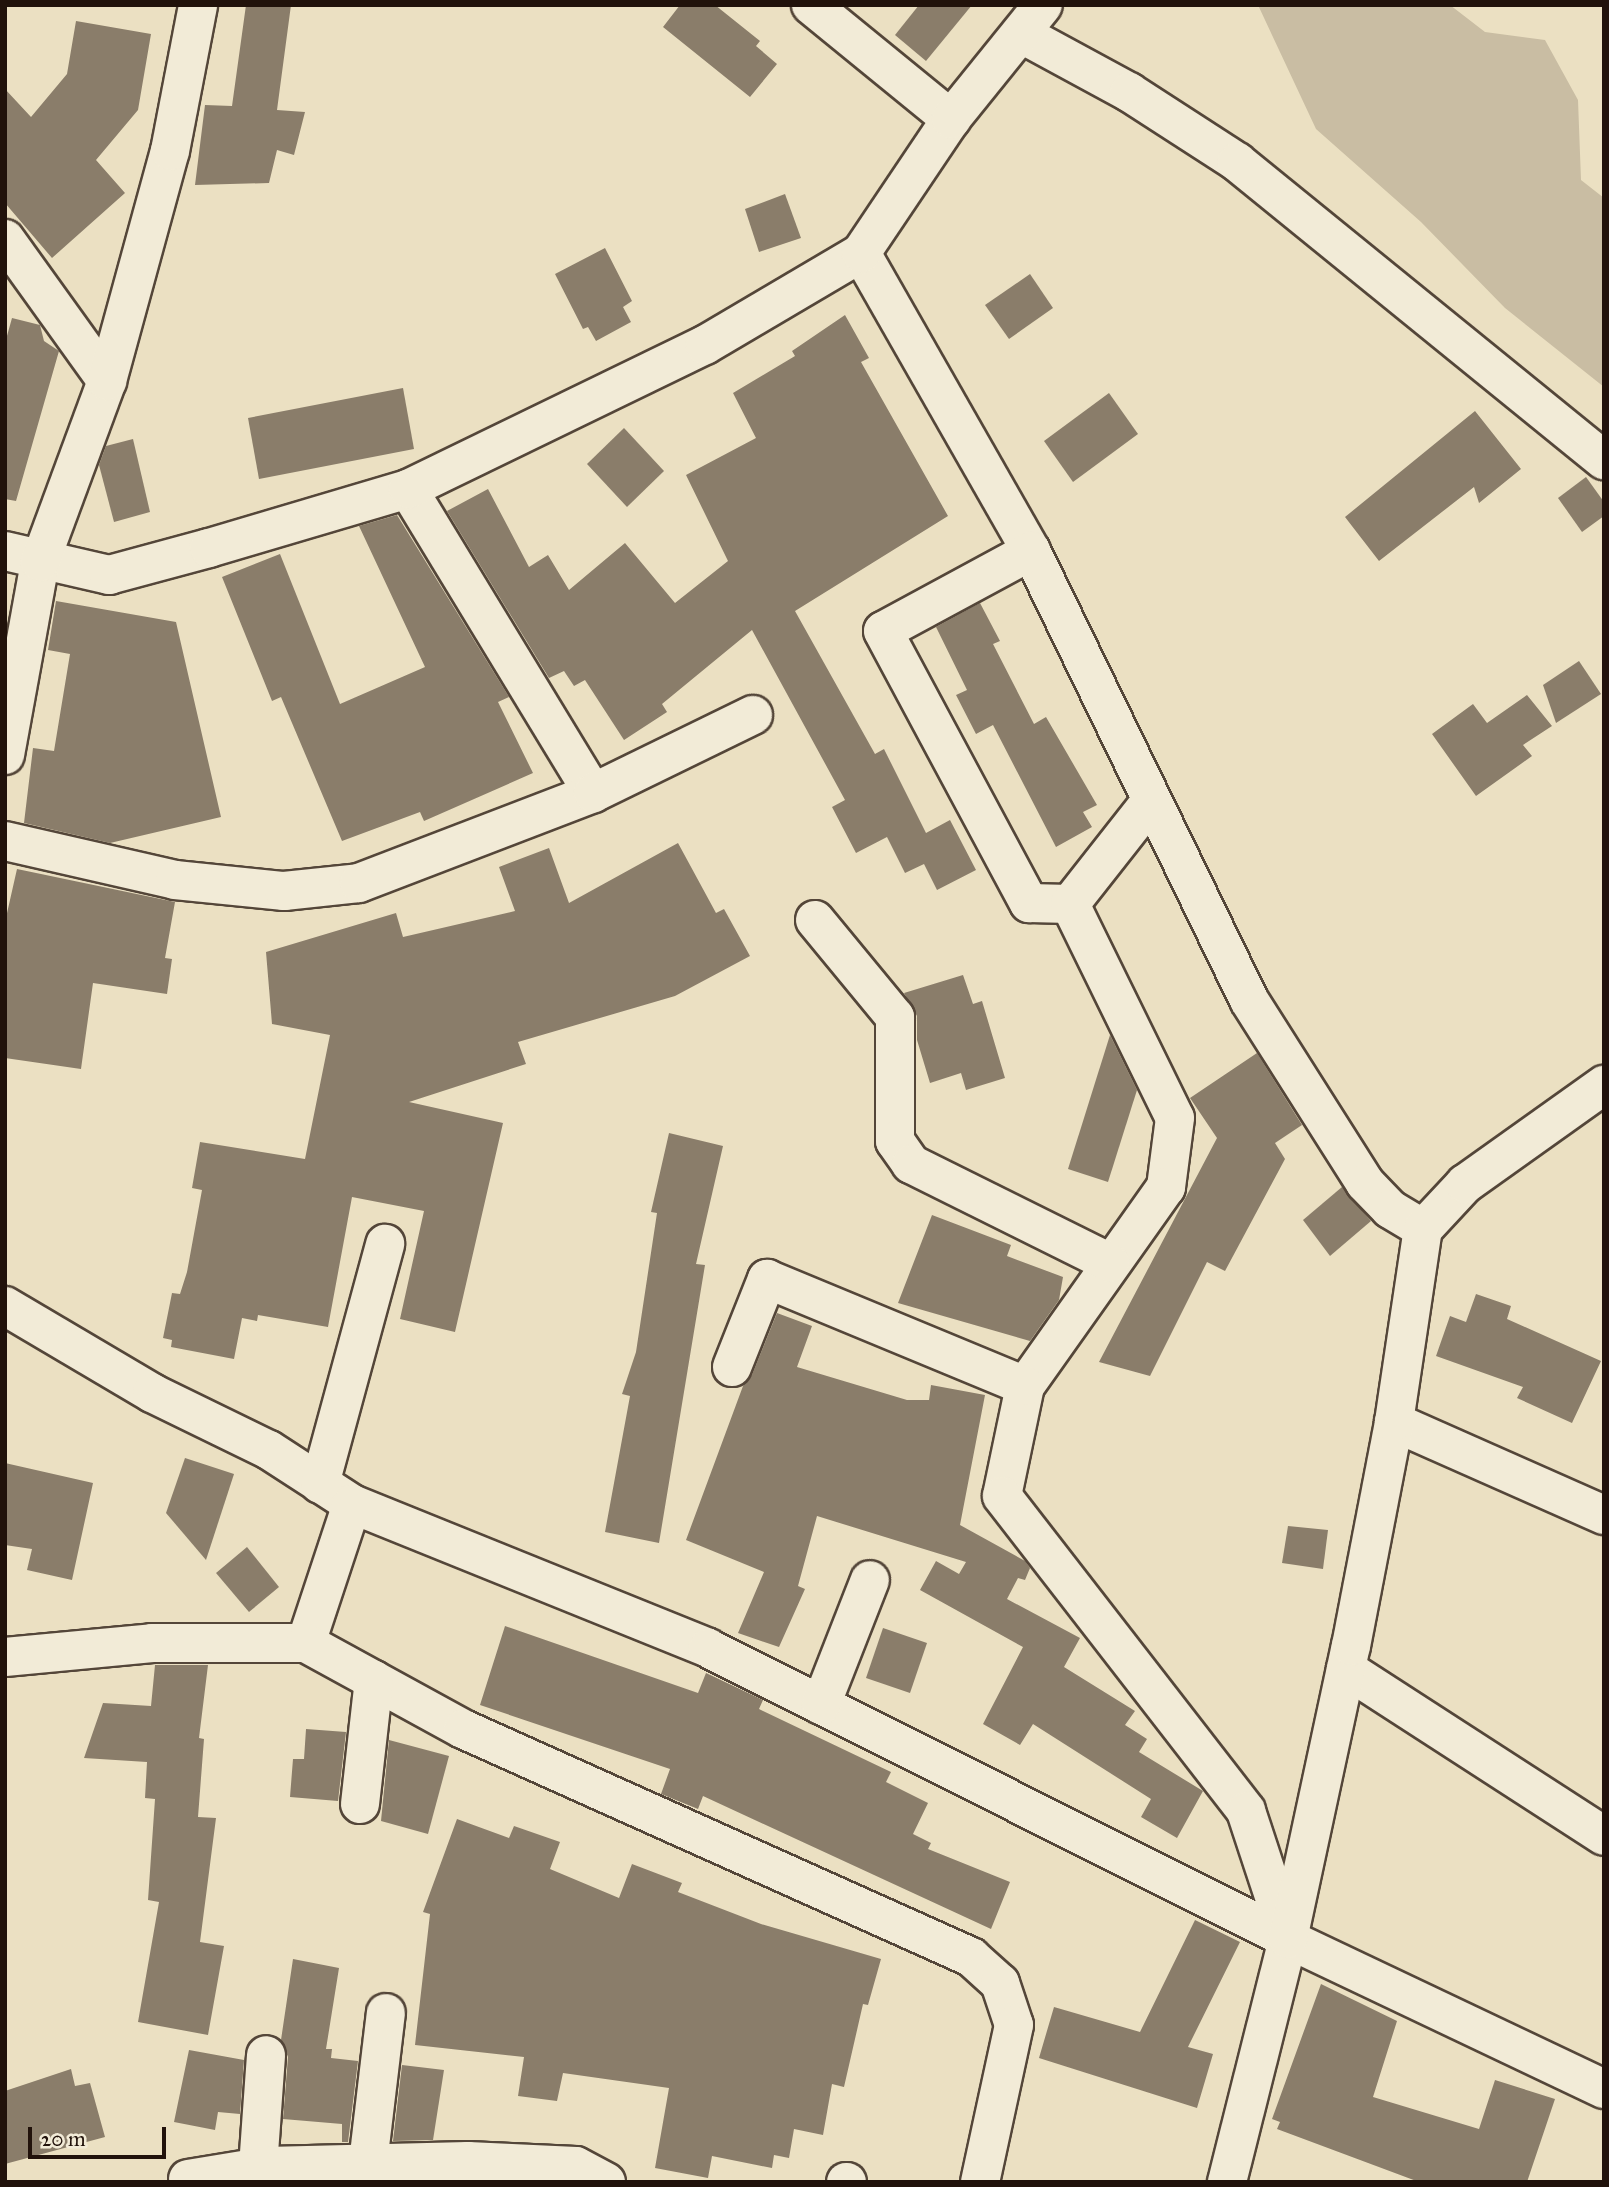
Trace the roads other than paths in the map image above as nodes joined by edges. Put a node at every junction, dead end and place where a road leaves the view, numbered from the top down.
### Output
1 (198, 5) edge
2 (811, 5) edge
3 (1033, 20) edge
4 (951, 119) junction
5 (5, 239) edge
6 (861, 253) junction
7 (107, 381) junction
8 (1604, 460) edge
9 (408, 489) junction
10 (1031, 551) junction
11 (23, 556) edge
12 (753, 715) dead end
13 (5, 755) edge
14 (593, 793) junction
15 (1151, 801) junction
16 (5, 841) edge
17 (1070, 904) junction
18 (815, 920) dead end
19 (1604, 1085) edge
20 (1423, 1229) junction
21 (385, 1244) dead end
22 (1110, 1263) junction
23 (5, 1306) edge
24 (732, 1367) dead end
25 (1025, 1386) junction
26 (1394, 1422) junction
27 (320, 1483) junction
28 (352, 1504) junction
29 (1604, 1515) edge
30 (870, 1580) dead end
31 (306, 1643) junction
32 (5, 1657) edge
33 (1346, 1669) junction
34 (374, 1680) junction
35 (821, 1705) junction
36 (360, 1804) dead end
37 (1604, 1836) edge
38 (1288, 1939) junction
39 (386, 2013) dead end
40 (266, 2055) dead end
41 (1604, 2090) edge
42 (368, 2163) junction
43 (258, 2168) junction
44 (586, 2177) edge
45 (188, 2179) dead end
46 (980, 2182) edge
47 (1227, 2182) edge

1 - 7 street
2 - 4 street
3 - 4 street
3 - 8 street
4 - 6 street
5 - 7 street
6 - 9 street
6 - 10 street
7 - 11 street
9 - 11 street
9 - 14 street
10 - 15 street
10 - 17 street
11 - 13 street
12 - 14 street
14 - 16 street
15 - 17 street
15 - 20 street
17 - 22 street
18 - 22 street
19 - 20 street
20 - 26 street
21 - 27 street
22 - 25 street
23 - 27 street
24 - 25 street
25 - 38 street
26 - 29 street
26 - 33 street
27 - 28 street
28 - 31 street
28 - 35 street
30 - 35 street
31 - 32 street
31 - 34 street
33 - 37 street
33 - 38 street
34 - 36 street
34 - 46 street
35 - 38 street
38 - 41 street
38 - 47 street
39 - 42 street
40 - 43 street
42 - 43 street
42 - 44 street
43 - 45 street

